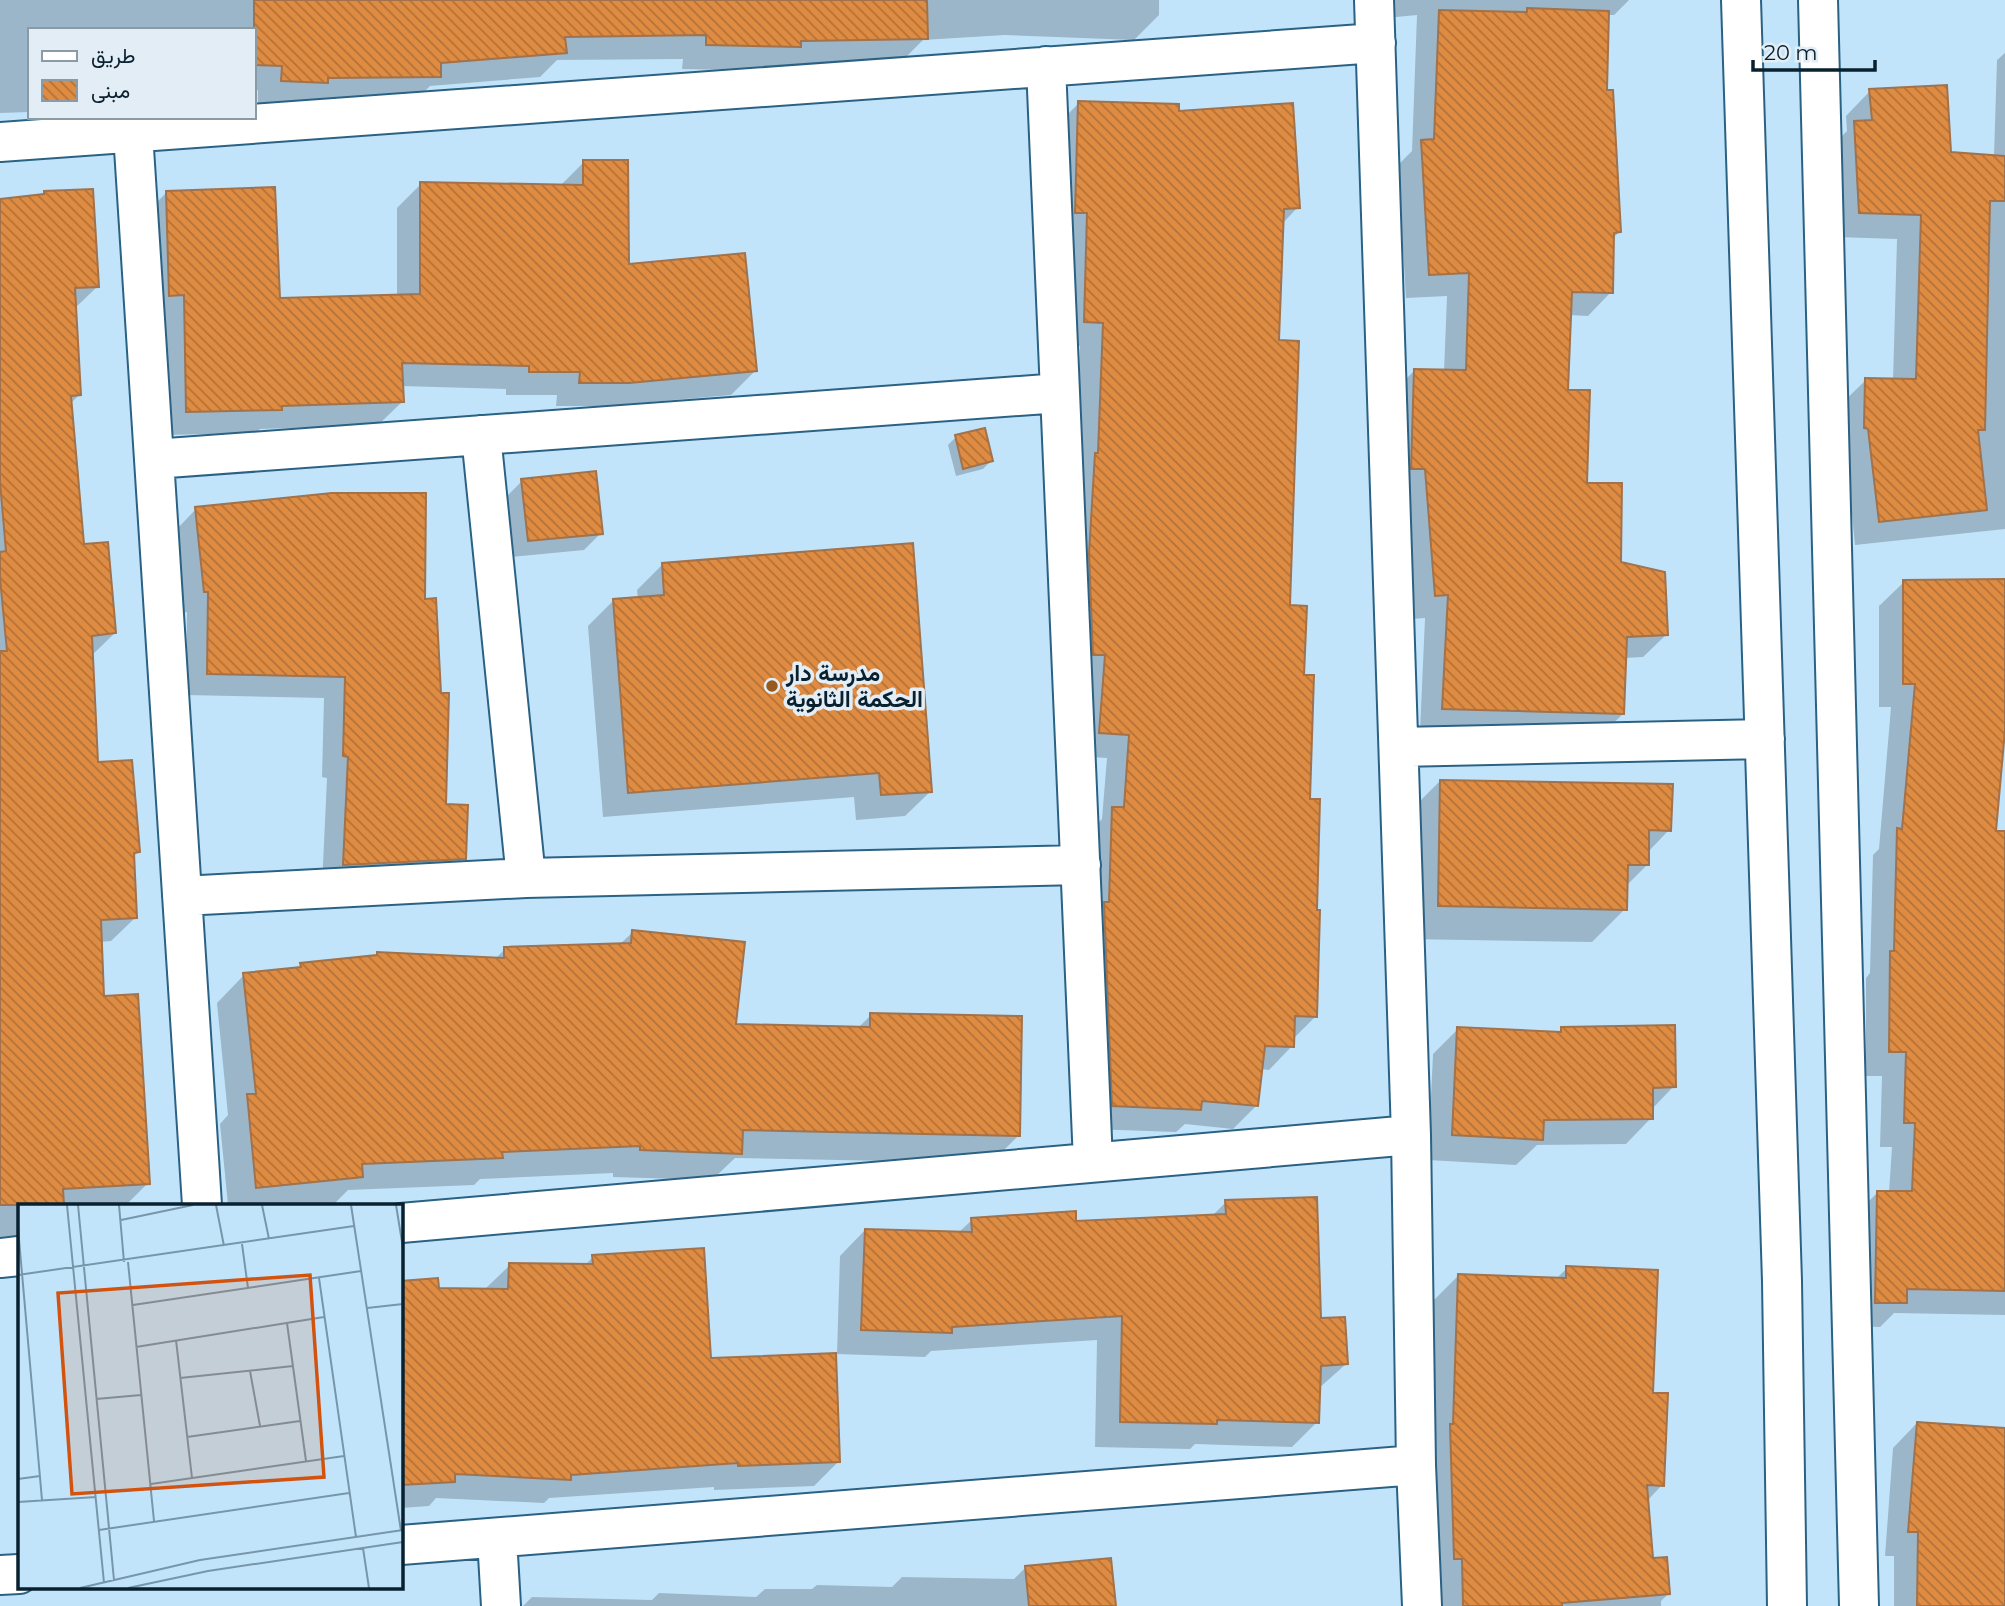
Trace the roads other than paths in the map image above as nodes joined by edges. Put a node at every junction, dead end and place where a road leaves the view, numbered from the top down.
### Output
1 (1374, 0) edge
2 (1741, 0) edge
3 (1818, 0) edge
4 (1376, 43) junction
5 (1046, 66) junction
6 (133, 133) junction
7 (0, 142) edge
8 (1060, 393) junction
9 (481, 435) junction
10 (154, 459) junction
11 (1765, 739) junction
12 (1399, 747) junction
13 (1081, 865) junction
14 (526, 878) junction
15 (182, 896) junction
16 (1411, 1135) junction
17 (1093, 1162) junction
18 (202, 1204) edge
19 (402, 1223) edge
20 (18, 1256) edge
21 (0, 1258) edge
22 (1416, 1465) junction
23 (497, 1538) junction
24 (402, 1545) edge
25 (18, 1574) edge
26 (0, 1575) edge
27 (501, 1606) edge
28 (1422, 1606) edge
29 (1787, 1606) edge
30 (1859, 1606) edge

1 - 4 street
2 - 11 street
3 - 30 street
4 - 5 street
4 - 12 street
5 - 6 street
5 - 8 street
6 - 7 street
6 - 10 street
8 - 9 street
8 - 13 street
9 - 10 street
9 - 14 street
10 - 15 street
11 - 12 street
11 - 29 street
12 - 16 street
13 - 14 street
13 - 17 street
14 - 15 street
15 - 18 street
16 - 17 street
16 - 22 street
17 - 19 street
20 - 21 street
22 - 23 street
22 - 28 street
23 - 24 street
23 - 27 street
25 - 26 street

